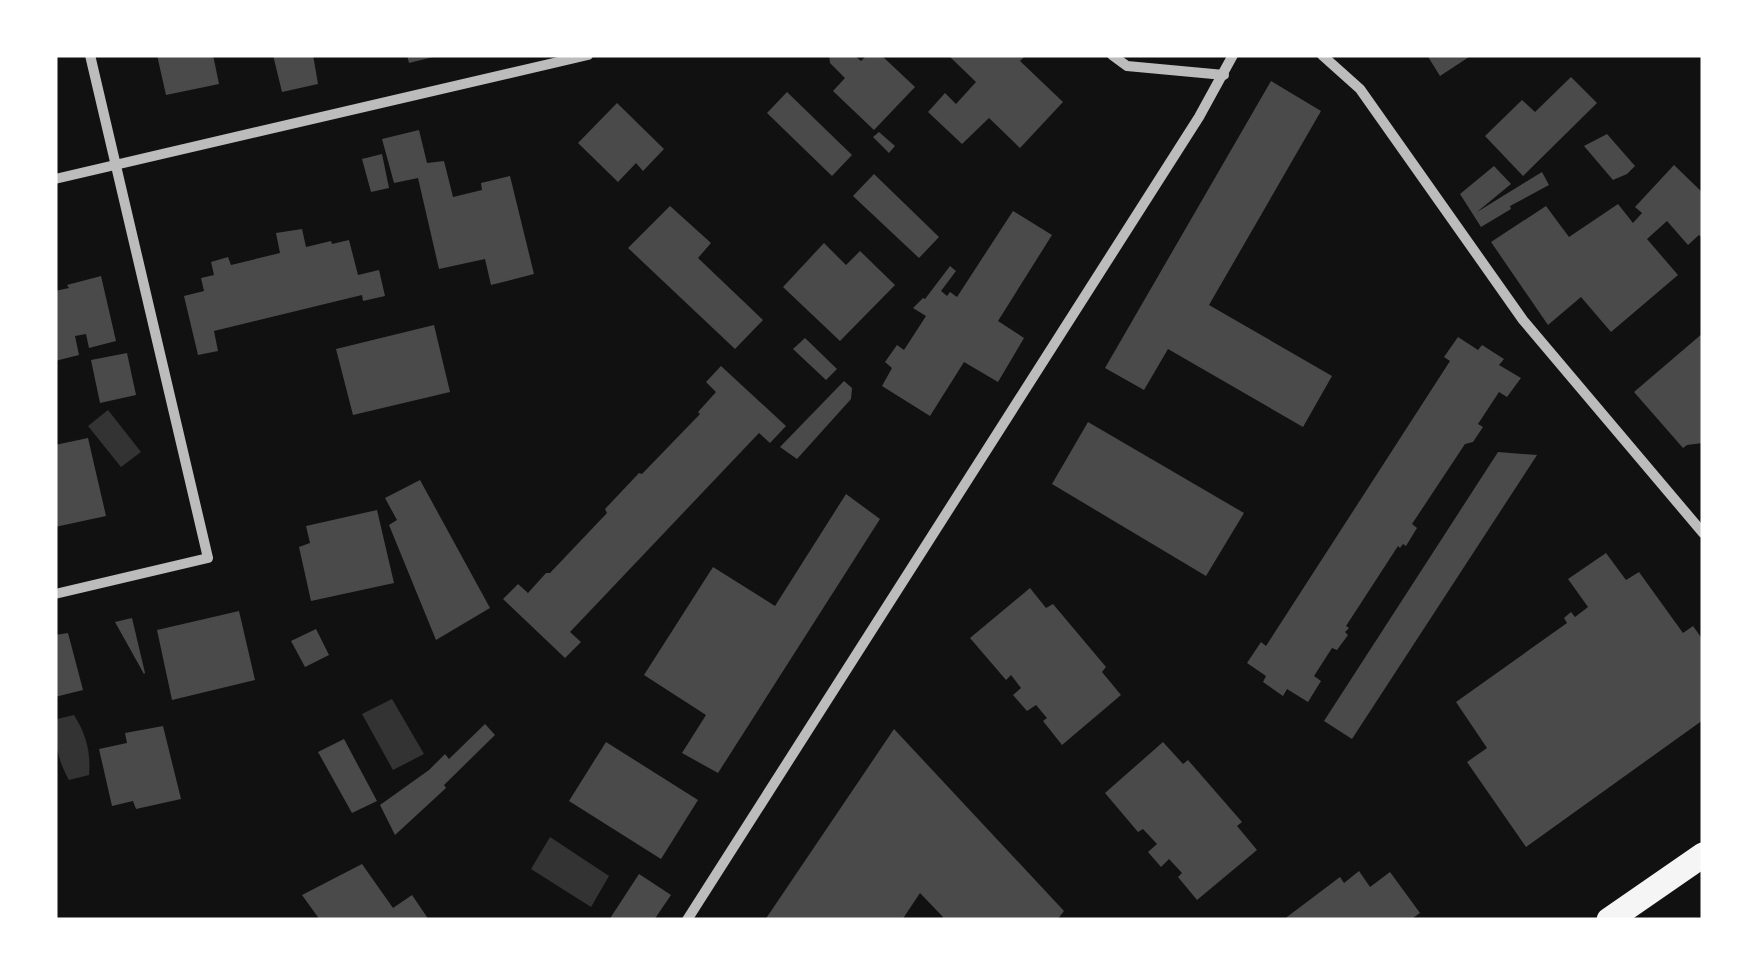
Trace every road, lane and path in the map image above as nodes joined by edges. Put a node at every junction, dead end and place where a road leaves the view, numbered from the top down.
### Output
1 (90, 55) edge
2 (588, 55) edge
3 (1112, 55) edge
4 (1233, 55) edge
5 (1322, 55) edge
6 (1224, 75) junction
7 (115, 166) junction
8 (55, 179) edge
9 (1703, 533) edge
10 (55, 594) edge
11 (1703, 855) edge
12 (687, 920) edge
13 (1609, 920) edge

1 - 7 street
2 - 7 street
3 - 6 street
4 - 6 street
5 - 9 street
6 - 12 street
7 - 8 street
7 - 10 street
11 - 13 main road

